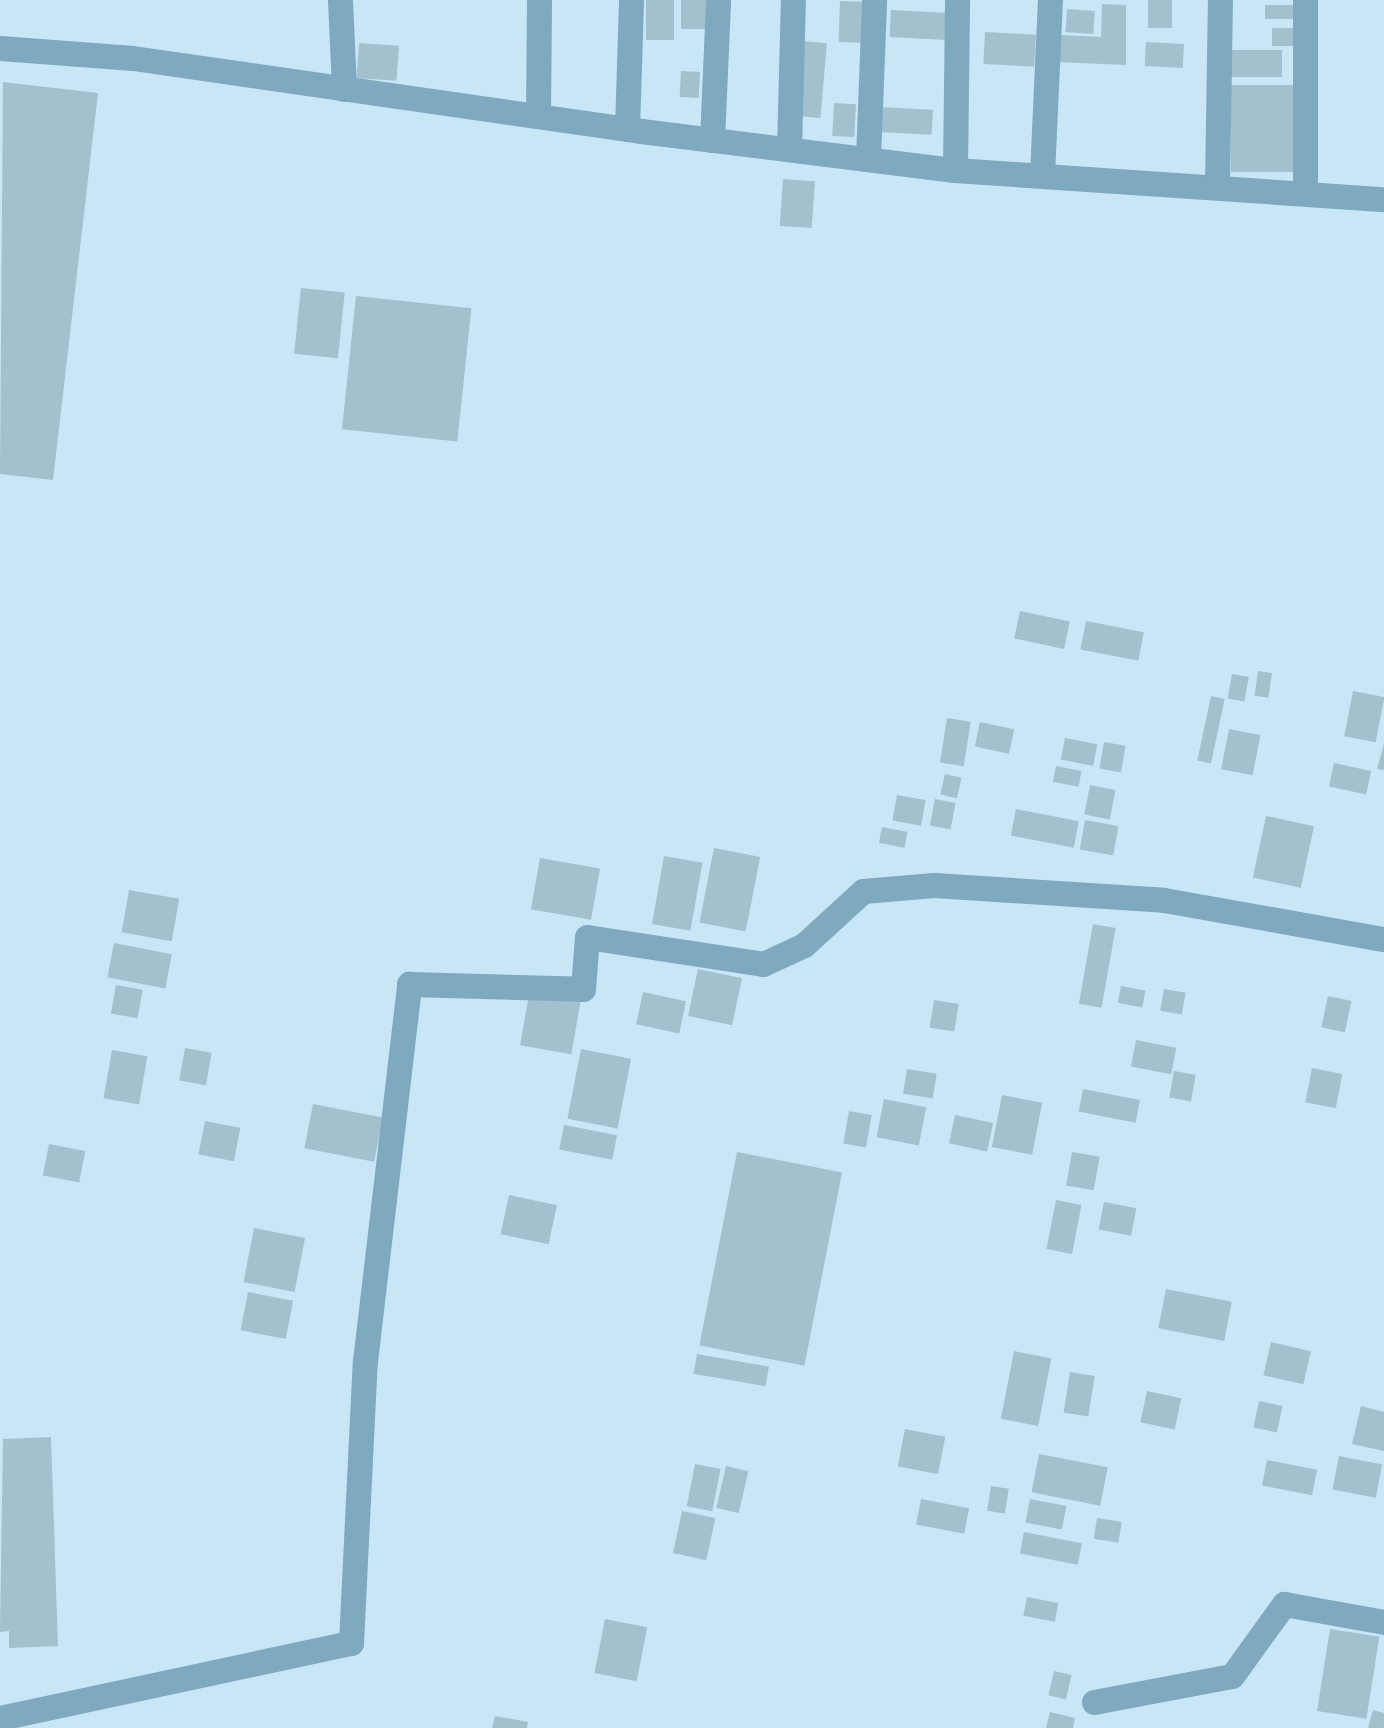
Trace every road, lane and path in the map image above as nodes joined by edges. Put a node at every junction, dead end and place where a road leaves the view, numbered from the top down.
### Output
1 (340, 0) edge
2 (539, 0) edge
3 (631, 0) edge
4 (718, 0) edge
5 (794, 0) edge
6 (874, 0) edge
7 (957, 0) edge
8 (1050, 0) edge
9 (1220, 0) edge
10 (1304, 0) edge
11 (0, 48) edge
12 (344, 88) junction
13 (538, 116) junction
14 (627, 129) junction
15 (712, 140) junction
16 (790, 149) junction
17 (868, 160) junction
18 (954, 170) junction
19 (1042, 176) junction
20 (1218, 186) junction
21 (1305, 192) junction
22 (1384, 199) edge
23 (1384, 939) edge
24 (1384, 1622) edge
25 (1094, 1702) dead end
26 (0, 1718) edge

1 - 12 street
2 - 13 street
3 - 14 street
4 - 15 street
5 - 16 street
6 - 17 street
7 - 18 street
8 - 19 street
9 - 20 street
10 - 21 street
11 - 12 street
12 - 13 street
13 - 14 street
14 - 15 street
15 - 16 street
16 - 17 street
17 - 18 street
18 - 19 street
19 - 20 street
20 - 21 street
21 - 22 street
23 - 26 street
24 - 25 street

